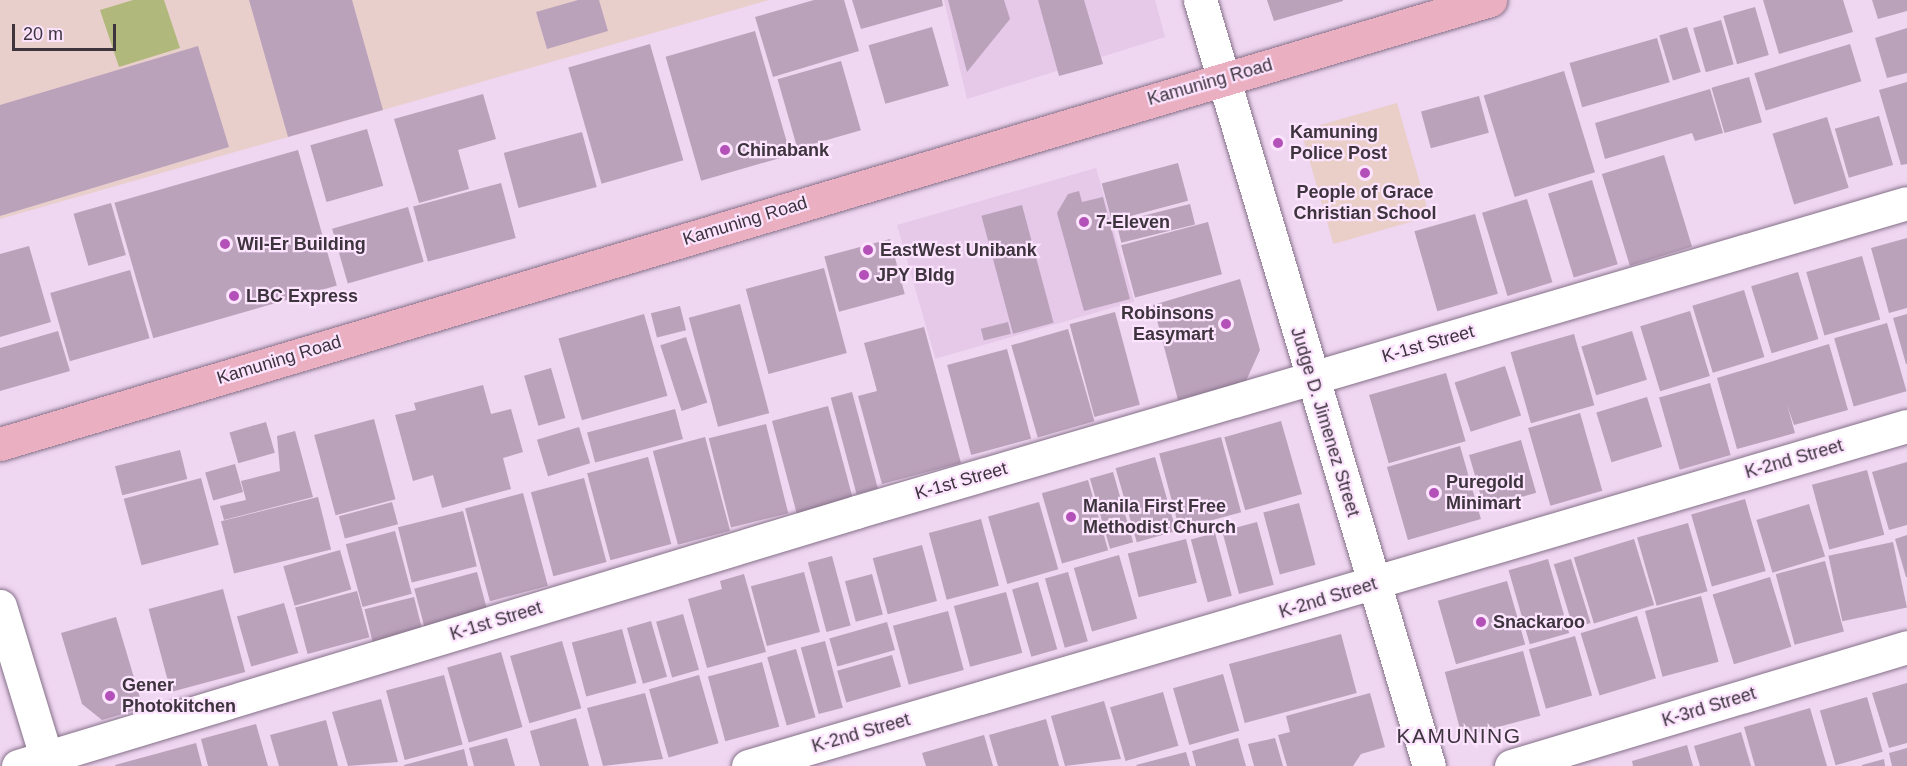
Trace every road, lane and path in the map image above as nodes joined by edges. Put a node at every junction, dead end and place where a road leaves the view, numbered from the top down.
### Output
1 (1200, 0) edge
2 (1490, 0) edge
3 (1222, 78) junction
4 (1907, 203) edge
5 (1311, 378) junction
6 (1907, 426) edge
7 (0, 444) edge
8 (1374, 583) junction
9 (0, 606) edge
10 (1907, 647) edge
11 (38, 763) edge
12 (748, 766) edge
13 (1429, 766) edge
14 (1511, 766) edge

1 - 3 street, Judge D. Jimenez Street
2 - 3 main road, Kamuning Road
3 - 5 street, Judge D. Jimenez Street
3 - 7 main road, Kamuning Road
4 - 5 street, K-1st Street
5 - 8 street, Judge D. Jimenez Street
5 - 11 street, K-1st Street
6 - 8 street, K-2nd Street
8 - 12 street, K-2nd Street
8 - 13 street, Judge D. Jimenez Street
9 - 11 street
10 - 14 street, K-3rd Street

